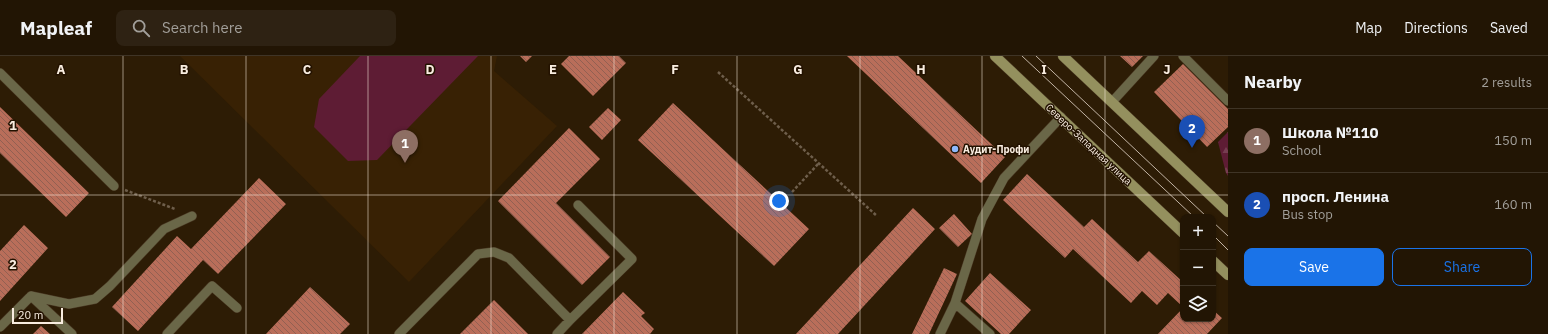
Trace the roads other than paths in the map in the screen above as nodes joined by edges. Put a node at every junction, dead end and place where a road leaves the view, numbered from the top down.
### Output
1 (995, 56) edge
2 (1063, 56) edge
3 (1154, 56) edge
4 (1182, 56) edge
5 (0, 73) edge
6 (1228, 101) edge
7 (1112, 102) junction
8 (1061, 117) junction
9 (114, 186) road end
10 (578, 205) dead end
11 (1228, 212) edge
12 (192, 216) road end
13 (1180, 230) edge
14 (1216, 264) edge
15 (1228, 276) edge
16 (31, 296) junction
17 (955, 303) junction
18 (237, 308) dead end
19 (570, 320) junction
20 (0, 328) edge
21 (72, 334) edge
22 (167, 334) edge
23 (399, 334) edge
24 (557, 334) edge
25 (940, 334) edge
26 (990, 334) edge

1 - 8 main road, Северо-Западная улица
2 - 7 main road
3 - 7 lane
4 - 6 lane
5 - 9 lane
7 - 11 main road
8 - 13 main road, Северо-Западная улица
8 - 17 lane
10 - 19 lane
12 - 16 lane
14 - 15 main road
16 - 20 lane
16 - 21 lane
17 - 25 lane
17 - 26 lane
18 - 22 lane
19 - 23 lane
19 - 24 lane

